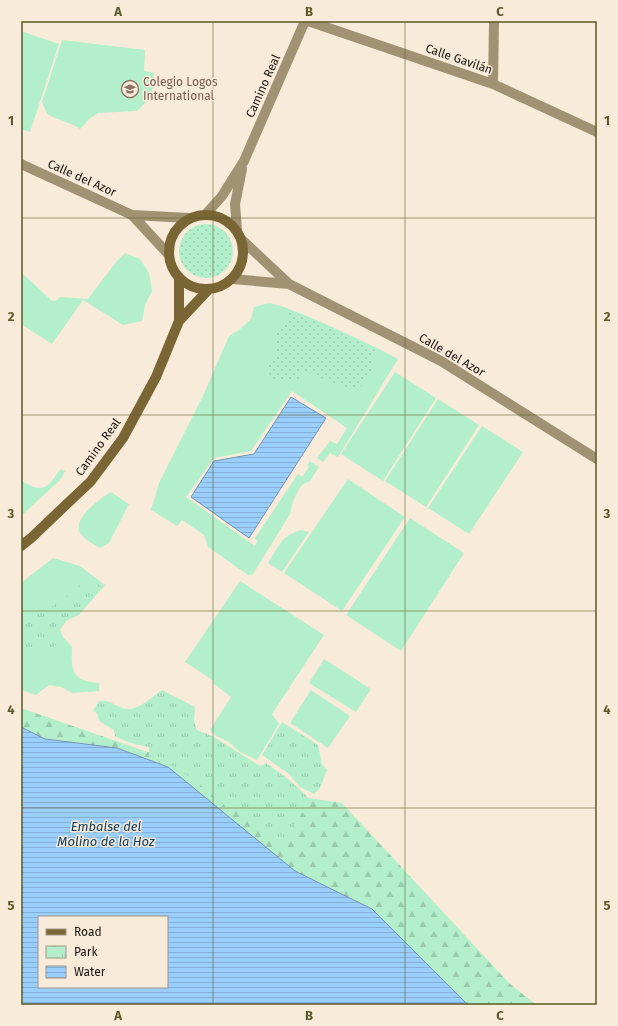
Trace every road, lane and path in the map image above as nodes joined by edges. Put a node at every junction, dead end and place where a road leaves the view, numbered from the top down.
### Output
1 (306, 21) edge
2 (494, 21) edge
3 (493, 84) junction
4 (597, 132) edge
5 (244, 161) junction
6 (21, 164) edge
7 (206, 214) junction
8 (132, 215) junction
9 (190, 218) junction
10 (239, 235) junction
11 (169, 255) junction
12 (179, 277) junction
13 (232, 279) junction
14 (289, 284) junction
15 (209, 289) junction
16 (179, 321) junction
17 (597, 459) edge
18 (21, 546) edge

1 - 3 street, Calle Gavilán
1 - 5 street, Camino Real
2 - 3 street
3 - 4 street, Calle Gavilán
5 - 7 street, Camino Real
5 - 10 street, Camino Real
6 - 8 street, Calle del Azor
7 - 9 street
7 - 10 street
8 - 9 street, Calle del Azor
8 - 11 street, Calle del Azor
9 - 11 street
10 - 13 street
10 - 14 street, Calle del Azor
11 - 12 street
12 - 15 street
12 - 16 street, Camino Real
13 - 14 street, Calle del Azor
13 - 15 street
14 - 17 street, Calle del Azor
15 - 16 street, Camino Real
16 - 18 street, Camino Real

